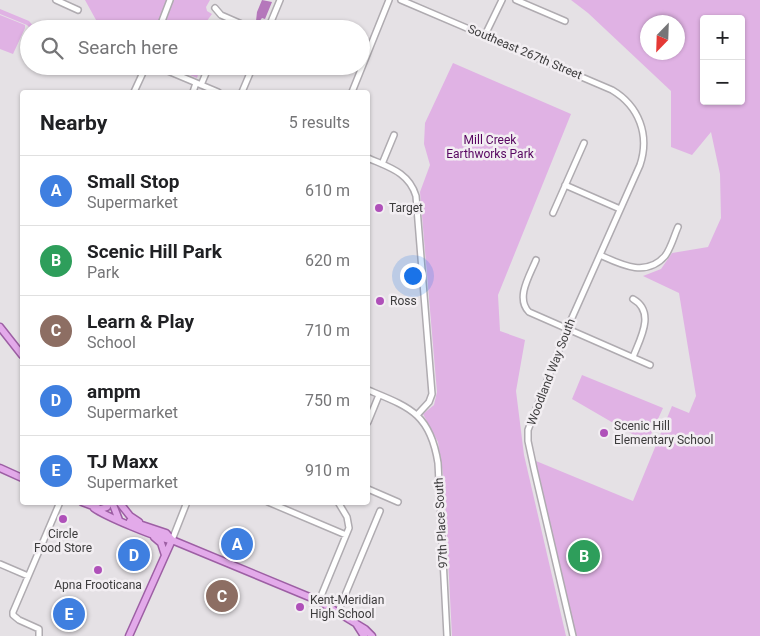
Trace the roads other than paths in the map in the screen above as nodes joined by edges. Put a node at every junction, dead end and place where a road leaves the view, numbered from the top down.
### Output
1 (56, 0) edge
2 (170, 0) edge
3 (280, 0) edge
4 (389, 0) edge
5 (401, 0) edge
6 (502, 0) edge
7 (516, 0) edge
8 (215, 8) dead end
9 (78, 10) dead end
10 (162, 20) edge
11 (233, 20) edge
12 (272, 20) edge
13 (564, 21) dead end
14 (486, 35) junction
15 (370, 47) edge
16 (139, 75) edge
17 (142, 75) edge
18 (177, 75) edge
19 (203, 75) edge
20 (249, 75) edge
21 (359, 75) edge
22 (139, 80) junction
23 (198, 84) junction
24 (135, 90) edge
25 (194, 90) edge
26 (213, 90) edge
27 (243, 90) edge
28 (353, 90) edge
29 (639, 118) joint
30 (394, 135) dead end
31 (584, 142) dead end
32 (370, 159) edge
33 (382, 164) junction
34 (565, 186) junction
35 (620, 209) junction
36 (553, 213) dead end
37 (678, 227) dead end
38 (600, 255) junction
39 (536, 260) dead end
40 (633, 299) dead end
41 (0, 327) edge
42 (567, 330) junction
43 (20, 352) edge
44 (633, 357) junction
45 (650, 364) dead end
46 (370, 391) edge
47 (379, 395) junction
48 (417, 415) junction
49 (370, 417) edge
50 (0, 468) edge
51 (20, 477) edge
52 (370, 490) edge
53 (398, 502) dead end
54 (59, 505) edge
55 (90, 505) edge
56 (108, 505) edge
57 (112, 505) edge
58 (122, 505) edge
59 (186, 505) edge
60 (275, 505) edge
61 (340, 505) edge
62 (98, 508) junction
63 (380, 511) dead end
64 (119, 518) junction
65 (150, 530) junction
66 (346, 535) junction
67 (172, 540) junction
68 (165, 555) junction
69 (0, 564) edge
70 (28, 576) junction
71 (319, 601) junction
72 (338, 612) junction
73 (357, 625) junction
74 (39, 636) edge
75 (129, 636) edge
76 (364, 636) edge
77 (372, 636) edge
78 (447, 636) edge
79 (574, 636) edge

1 - 9 street
2 - 10 street
3 - 12 street
4 - 15 street
5 - 14 street, Southeast 267th Street
6 - 14 street
7 - 13 street
8 - 11 street
14 - 29 street, Southeast 267th Street
16 - 22 street
17 - 22 street
18 - 23 street
19 - 23 street
20 - 27 street
21 - 28 street
22 - 24 street
23 - 25 street
23 - 26 street
29 - 35 street, Woodland Way South
30 - 33 street
31 - 34 street
32 - 33 street
33 - 48 street
34 - 35 street
34 - 36 street
35 - 38 street, Woodland Way South
37 - 38 street
38 - 42 street, Woodland Way South
39 - 42 street
40 - 44 street
41 - 43 main road
42 - 44 street
42 - 79 street, Woodland Way South
44 - 45 street
46 - 47 street
47 - 48 street
47 - 49 street
48 - 78 street, 97th Place South
50 - 51 main road
52 - 53 street
54 - 70 street
55 - 62 main road
56 - 62 main road
57 - 64 main road
58 - 65 main road
59 - 67 street
60 - 66 street
61 - 66 street
62 - 64 main road
63 - 72 street
64 - 65 main road
65 - 67 main road
65 - 68 main road
66 - 71 street
67 - 68 main road
67 - 71 main road
68 - 75 main road
69 - 70 street
70 - 74 street
71 - 72 main road
72 - 73 main road
73 - 76 main road
73 - 77 main road

